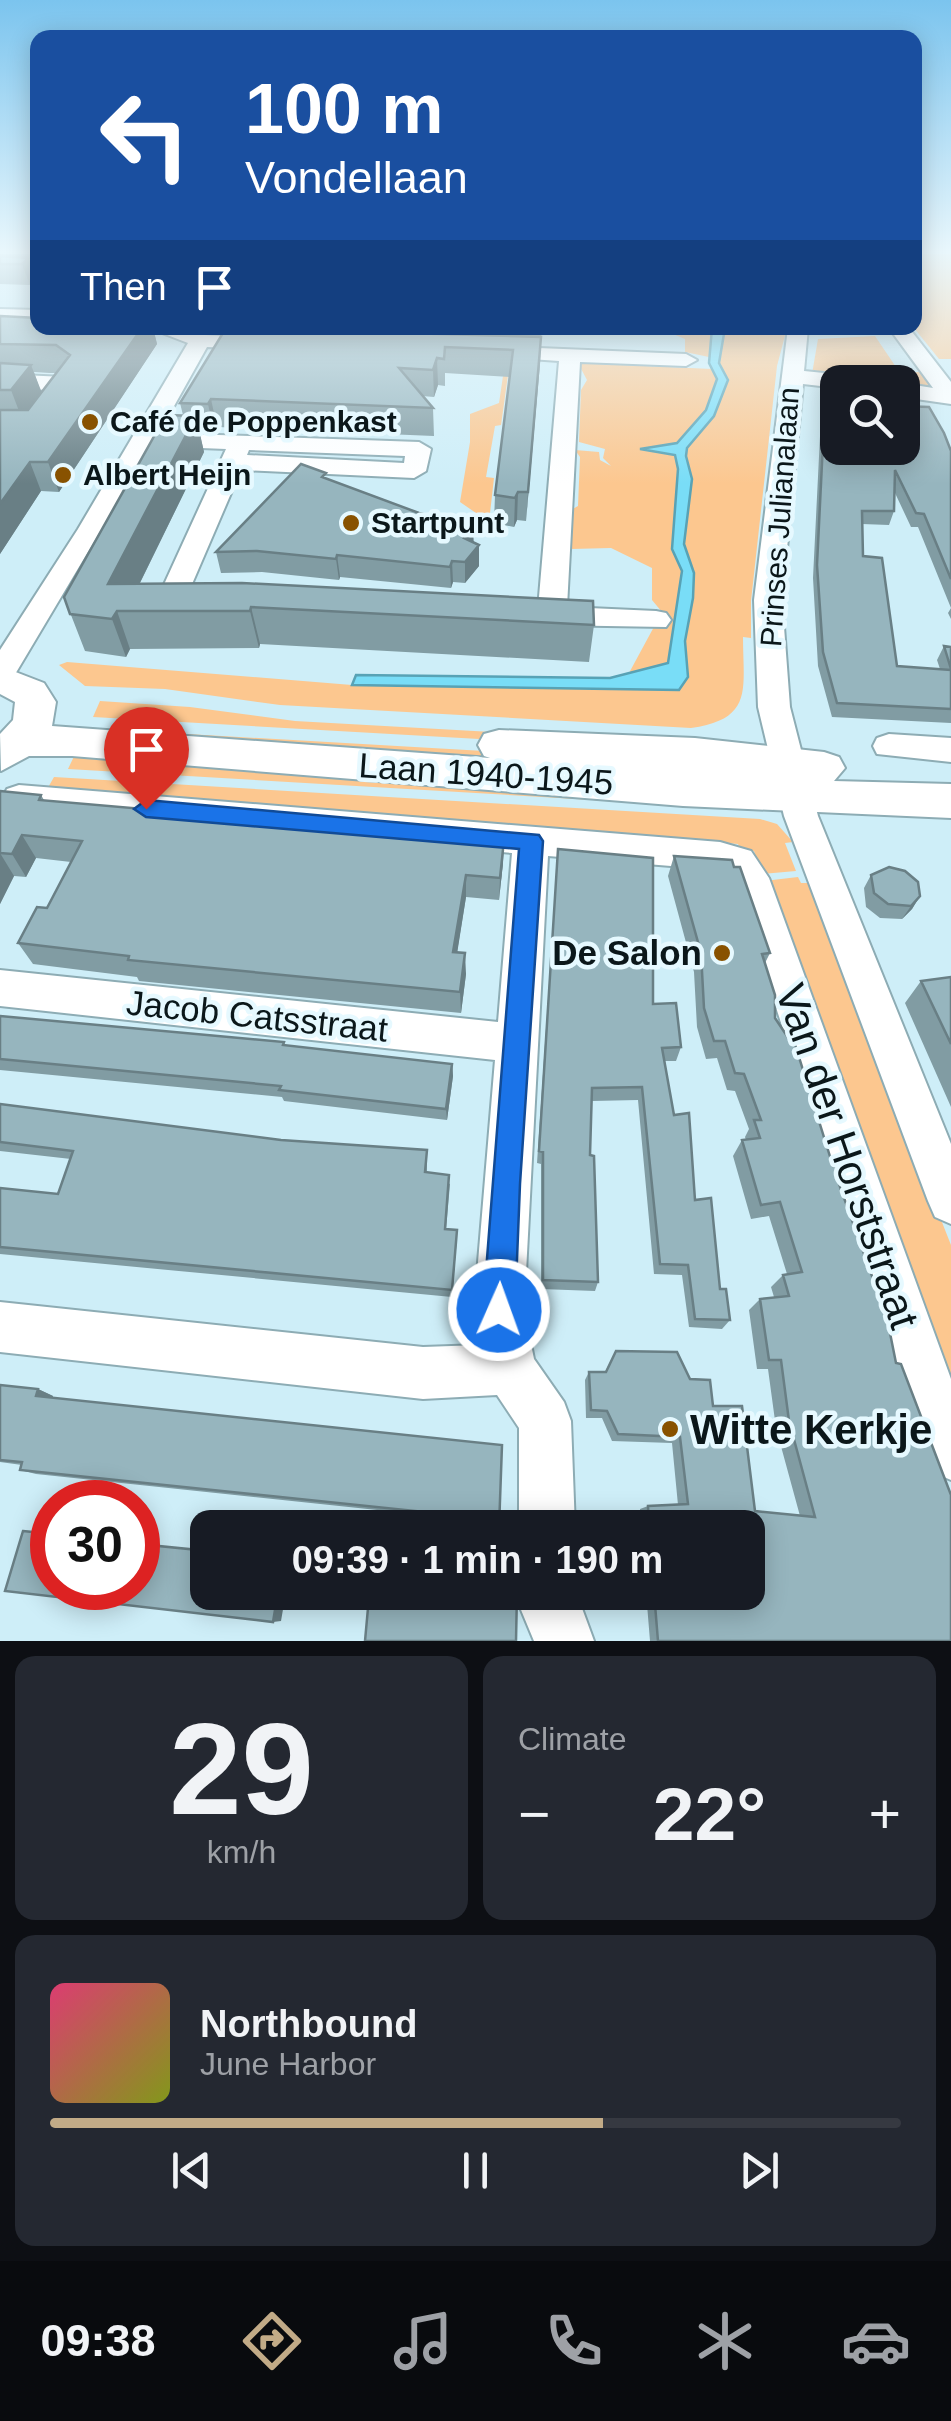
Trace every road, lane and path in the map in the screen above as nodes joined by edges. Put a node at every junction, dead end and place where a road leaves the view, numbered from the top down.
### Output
1 (189, 335) edge
2 (797, 335) edge
3 (904, 335) edge
4 (200, 341) junction
5 (295, 344) edge
6 (471, 351) edge
7 (570, 355) junction
8 (686, 360) dead end
9 (791, 376) junction
10 (820, 379) edge
11 (0, 381) edge
12 (920, 393) edge
13 (951, 397) edge
14 (0, 428) edge
15 (141, 438) junction
16 (237, 452) junction
17 (234, 595) edge
18 (516, 614) edge
19 (552, 616) junction
20 (656, 620) dead end
21 (0, 677) edge
22 (19, 735) edge
23 (889, 746) dead end
24 (951, 750) edge
25 (951, 778) edge
26 (791, 780) junction
27 (18, 798) edge
28 (951, 801) edge
29 (531, 841) junction
30 (0, 988) edge
31 (515, 1044) junction
32 (951, 1201) edge
33 (0, 1327) edge
34 (510, 1370) junction
35 (951, 1454) edge
36 (546, 1510) edge
37 (550, 1610) edge
38 (564, 1641) edge

1 - 4 street
2 - 9 street, Prinses Julianalaan
3 - 13 street
4 - 5 street
4 - 15 street
6 - 7 street
7 - 8 street
7 - 19 street
9 - 10 street
9 - 26 street, Prinses Julianalaan
11 - 14 street
12 - 13 street
15 - 16 street
15 - 21 street
16 - 16 street
16 - 17 street
18 - 19 street
19 - 20 street
21 - 22 main road
22 - 26 main road, Laan 1940-1945
23 - 24 street
25 - 26 main road, Laan 1940-1945
26 - 28 main road, Laan 1940-1945
26 - 32 street, Prinses Julianalaan
27 - 29 street
29 - 31 street
29 - 35 street, Van der Horststraat
30 - 31 street, Jacob Catsstraat
31 - 34 street
33 - 34 street
34 - 36 street
37 - 38 street

